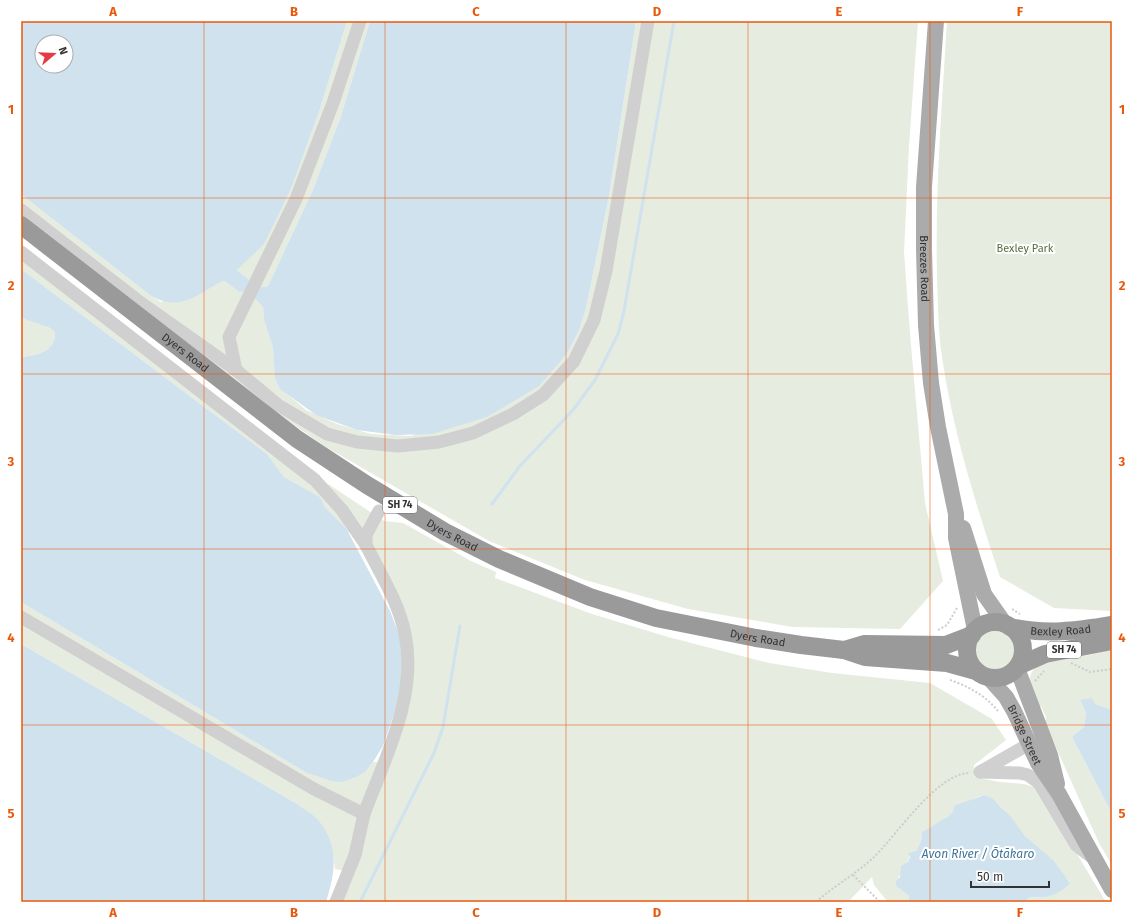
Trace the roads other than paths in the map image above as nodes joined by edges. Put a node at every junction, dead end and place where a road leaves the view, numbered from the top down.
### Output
1 (360, 21) edge
2 (648, 21) edge
3 (936, 21) edge
4 (21, 210) edge
5 (21, 225) edge
6 (21, 252) edge
7 (229, 337) junction
8 (202, 346) junction
9 (236, 370) junction
10 (379, 512) dead end
11 (956, 514) junction
12 (366, 545) junction
13 (21, 617) edge
14 (1007, 625) junction
15 (1112, 625) edge
16 (974, 633) junction
17 (1112, 641) edge
18 (844, 650) junction
19 (1017, 667) junction
20 (982, 674) junction
21 (1029, 744) junction
22 (1059, 794) junction
23 (364, 814) junction
24 (1093, 858) junction
25 (1112, 890) edge
26 (336, 902) edge

1 - 7 lane
2 - 9 lane
3 - 11 main road, Breezes Road
4 - 8 lane
5 - 18 highway, Dyers Road / SH 74
6 - 12 lane
7 - 8 lane
7 - 9 lane
8 - 9 lane
10 - 12 lane
11 - 14 main road, Breezes Road
11 - 16 main road, Breezes Road
12 - 23 lane
13 - 23 lane
14 - 15 highway, Bexley Road / SH 74
14 - 16 highway, SH 74
14 - 19 highway
16 - 18 highway, Dyers Road / SH 74
16 - 20 highway
17 - 19 highway, Bexley Road / SH 74
18 - 20 highway, Dyers Road / SH 74
19 - 20 highway, SH 74
19 - 22 main road, Bridge Street
20 - 21 main road, Bridge Street
21 - 22 main road, Bridge Street
21 - 24 lane
22 - 24 main road, Bridge Street
23 - 26 lane
24 - 25 main road, Bridge Street

